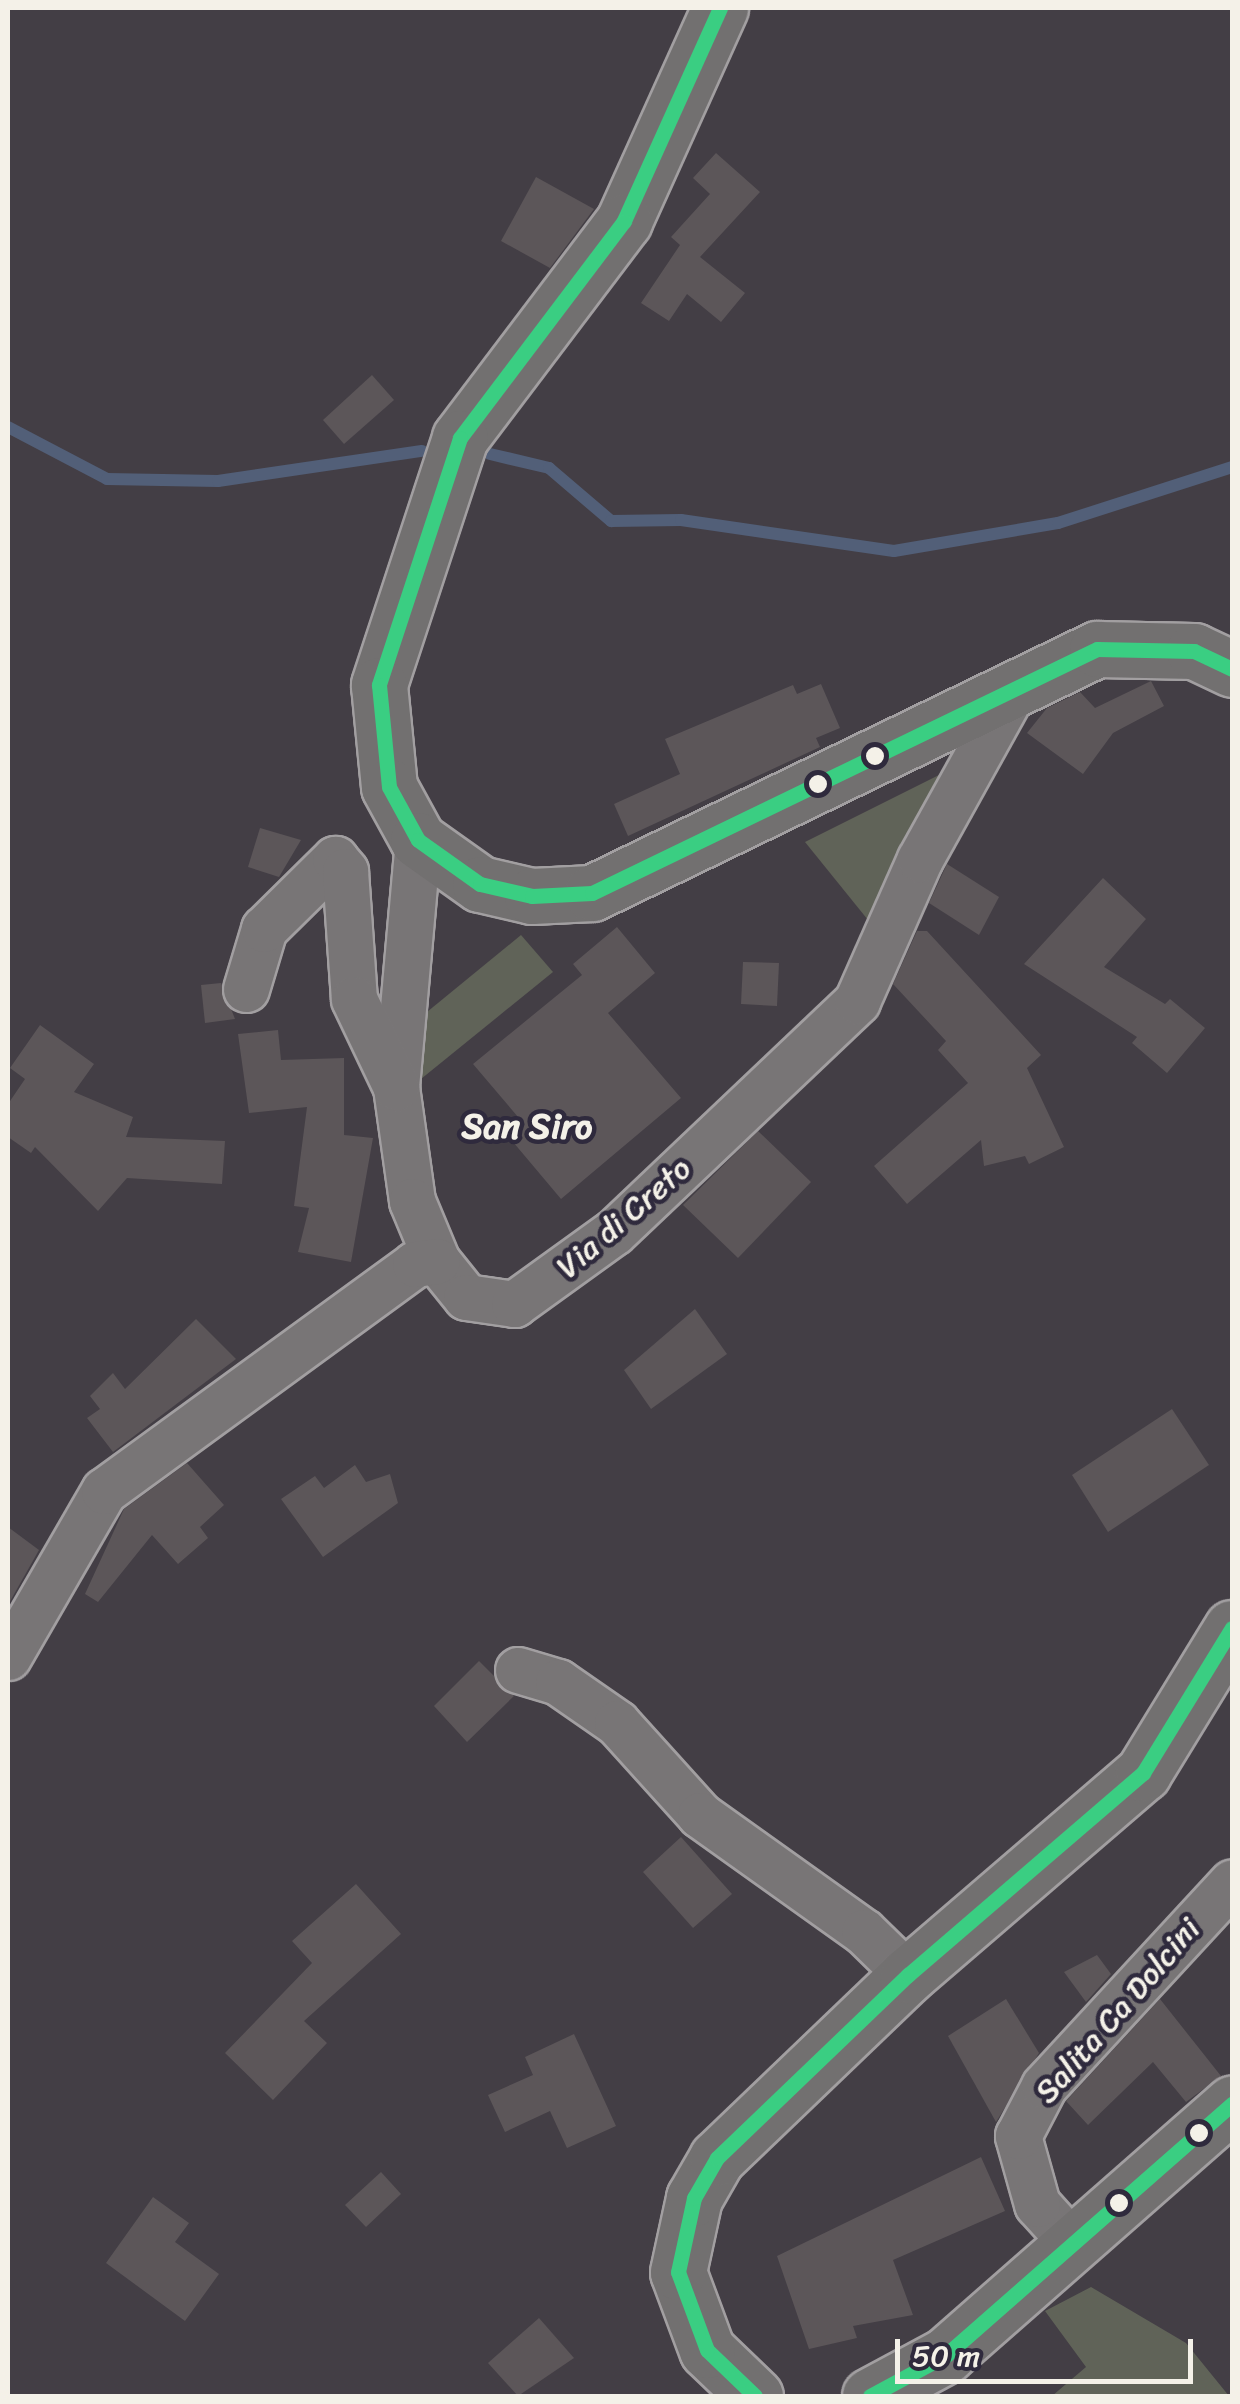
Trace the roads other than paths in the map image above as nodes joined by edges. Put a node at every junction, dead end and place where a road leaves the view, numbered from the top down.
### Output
1 (720, 8) edge
2 (1232, 669) edge
3 (1012, 693) junction
4 (418, 840) junction
5 (246, 989) dead end
6 (396, 1088) junction
7 (437, 1261) junction
8 (1232, 1628) edge
9 (8, 1658) edge
10 (518, 1670) dead end
11 (1232, 1882) edge
12 (908, 1974) junction
13 (1232, 2104) edge
14 (1074, 2245) junction
15 (755, 2396) edge
16 (870, 2396) edge

1 - 4 main road, Via di Creto
2 - 3 main road, Via di Creto
3 - 4 main road, Via di Creto
3 - 7 street, Via di Creto
4 - 6 street, Via di Creto
5 - 6 street
6 - 7 street, Via di Creto
7 - 9 street
8 - 12 main road
10 - 12 street
11 - 14 street, Salita Ca Dolcini
12 - 15 main road
13 - 14 main road
14 - 16 main road

